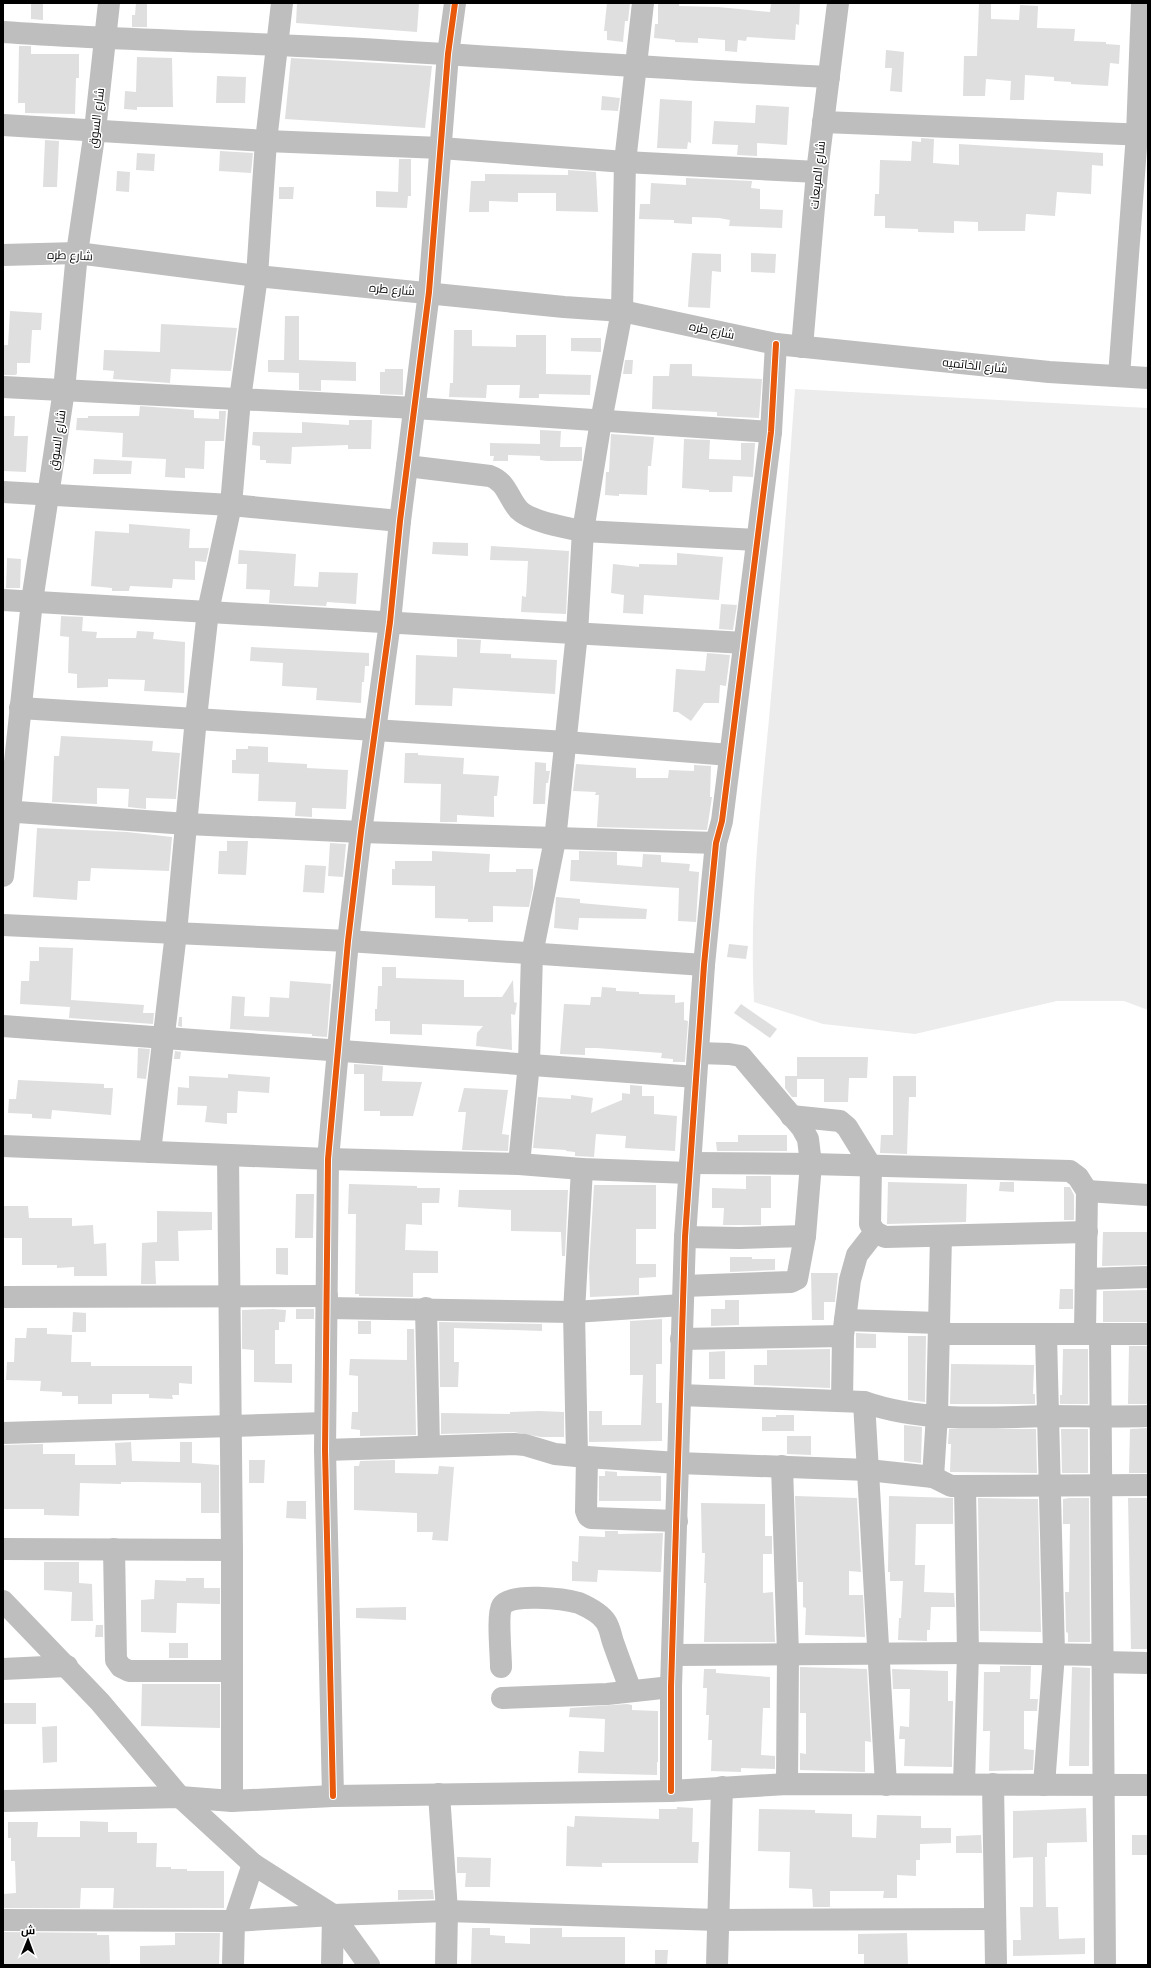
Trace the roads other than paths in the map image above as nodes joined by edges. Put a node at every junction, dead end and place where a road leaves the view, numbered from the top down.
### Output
1 (109, 3) edge
2 (282, 3) edge
3 (455, 3) edge
4 (643, 3) edge
5 (838, 3) edge
6 (1142, 3) edge
7 (3, 32) edge
8 (105, 39) junction
9 (277, 45) junction
10 (448, 54) junction
11 (636, 68) junction
12 (829, 77) junction
13 (823, 122) junction
14 (3, 125) edge
15 (95, 130) junction
16 (1143, 134) edge
17 (266, 141) junction
18 (441, 148) junction
19 (625, 162) junction
20 (817, 172) junction
21 (77, 253) junction
22 (3, 255) edge
23 (257, 276) junction
24 (429, 292) junction
25 (622, 311) junction
26 (776, 344) junction
27 (802, 347) junction
28 (1119, 376) junction
29 (1148, 378) edge
30 (3, 387) edge
31 (64, 390) junction
32 (240, 399) junction
33 (415, 408) junction
34 (601, 421) junction
35 (771, 432) junction
36 (407, 466) junction
37 (3, 492) edge
38 (49, 494) junction
39 (231, 505) junction
40 (400, 521) junction
41 (583, 531) junction
42 (757, 540) junction
43 (3, 600) edge
44 (32, 601) junction
45 (208, 611) junction
46 (390, 622) junction
47 (577, 633) junction
48 (744, 643) junction
49 (20, 708) junction
50 (196, 718) junction
51 (376, 730) junction
52 (566, 742) junction
53 (730, 755) junction
54 (6, 811) edge
55 (187, 824) junction
56 (361, 832) junction
57 (555, 840) junction
58 (716, 843) junction
59 (3, 876) edge
60 (3, 925) edge
61 (176, 933) junction
62 (348, 942) junction
63 (532, 954) junction
64 (704, 965) junction
65 (3, 1026) edge
66 (163, 1039) junction
67 (338, 1052) junction
68 (698, 1053) junction
69 (529, 1063) junction
70 (696, 1077) junction
71 (791, 1116) junction
72 (3, 1146) edge
73 (150, 1152) junction
74 (228, 1155) junction
75 (328, 1159) junction
76 (519, 1164) junction
77 (811, 1164) junction
78 (871, 1166) junction
79 (690, 1168) junction
80 (582, 1169) junction
81 (1087, 1191) junction
82 (1148, 1195) edge
83 (875, 1232) junction
84 (1087, 1232) junction
85 (685, 1236) junction
86 (805, 1236) junction
87 (941, 1236) junction
88 (1148, 1277) edge
89 (1086, 1279) junction
90 (683, 1295) junction
91 (3, 1297) edge
92 (229, 1297) junction
93 (327, 1302) junction
94 (426, 1308) junction
95 (574, 1312) junction
96 (844, 1328) junction
97 (939, 1328) junction
98 (1092, 1334) junction
99 (1148, 1334) edge
100 (1046, 1335) junction
101 (681, 1339) junction
102 (680, 1395) junction
103 (842, 1401) junction
104 (864, 1402) junction
105 (937, 1415) junction
106 (1047, 1416) junction
107 (1148, 1416) edge
108 (1100, 1417) junction
109 (325, 1423) junction
110 (231, 1427) junction
111 (3, 1433) edge
112 (429, 1446) junction
113 (325, 1450) junction
114 (582, 1457) junction
115 (678, 1463) junction
116 (782, 1466) junction
117 (868, 1470) junction
118 (933, 1477) junction
119 (1050, 1485) junction
120 (1100, 1485) junction
121 (1148, 1485) edge
122 (965, 1487) junction
123 (677, 1521) junction
124 (114, 1549) junction
125 (3, 1550) edge
126 (232, 1550) junction
127 (3, 1601) edge
128 (968, 1653) junction
129 (788, 1654) junction
130 (879, 1654) junction
131 (1054, 1654) junction
132 (673, 1655) junction
133 (1102, 1659) junction
134 (1148, 1663) edge
135 (67, 1666) junction
136 (501, 1667) dead end
137 (3, 1669) edge
138 (232, 1671) junction
139 (671, 1687) junction
140 (631, 1692) junction
141 (502, 1698) dead end
142 (787, 1784) junction
143 (964, 1784) junction
144 (993, 1784) junction
145 (886, 1785) junction
146 (1044, 1785) junction
147 (1103, 1785) junction
148 (1148, 1786) edge
149 (722, 1787) junction
150 (671, 1791) junction
151 (439, 1794) junction
152 (333, 1796) junction
153 (180, 1797) junction
154 (3, 1801) edge
155 (232, 1801) junction
156 (253, 1864) junction
157 (447, 1911) junction
158 (333, 1915) junction
159 (995, 1919) junction
160 (3, 1920) edge
161 (717, 1920) junction
162 (234, 1921) junction
163 (233, 1965) edge
164 (332, 1965) edge
165 (369, 1965) edge
166 (446, 1965) edge
167 (717, 1965) edge
168 (996, 1965) edge
169 (1105, 1965) edge

1 - 8 street, شارع السوق
2 - 9 street
3 - 10 street
4 - 11 street
5 - 12 street, شارع المربعات
6 - 16 street
7 - 8 street
8 - 9 street
8 - 15 street, شارع السوق
9 - 10 street
9 - 17 street
10 - 11 street
10 - 18 street
11 - 12 street
11 - 19 street
12 - 13 street, شارع المربعات
13 - 16 street
13 - 20 street, شارع المربعات
14 - 15 street
15 - 17 street
15 - 21 street, شارع السوق
16 - 28 street
17 - 18 street
17 - 23 street
18 - 19 street
18 - 24 street
19 - 20 street
19 - 25 street
20 - 27 street, شارع المربعات
21 - 22 street, شارع طره
21 - 23 street, شارع طره
21 - 31 street, شارع السوق
23 - 24 street, شارع طره
23 - 32 street
24 - 25 street, شارع طره
24 - 33 street
25 - 26 street, شارع طره
25 - 34 street
26 - 27 street, شارع طره
26 - 35 street
27 - 28 street, شارع الخاتميه
28 - 29 street, شارع الخاتميه
30 - 31 street
31 - 32 street
31 - 38 street, شارع السوق
32 - 33 street
32 - 39 street
33 - 34 street
33 - 36 street
34 - 35 street
34 - 41 street
35 - 42 street
36 - 40 street
36 - 41 street
37 - 38 street
38 - 39 street
38 - 44 street, شارع السوق
39 - 40 street
39 - 45 street
40 - 46 street
41 - 42 street
41 - 47 street
42 - 48 street
43 - 44 street
44 - 45 street
44 - 49 street, شارع السوق
45 - 46 street
45 - 50 street
46 - 47 street
46 - 51 street
47 - 48 street
47 - 52 street
48 - 53 street
49 - 50 street
49 - 54 street, شارع السوق
50 - 51 street
50 - 55 street
51 - 52 street
51 - 56 street
52 - 53 street
52 - 57 street
53 - 58 street
54 - 55 street
54 - 59 street, شارع السوق
55 - 56 street
55 - 61 street
56 - 57 street
56 - 62 street
57 - 58 street
57 - 63 street
58 - 64 street
60 - 61 street
61 - 62 street
61 - 66 street
62 - 63 street
62 - 67 street
63 - 64 street
63 - 69 street
64 - 68 street
65 - 66 street
66 - 67 street
66 - 73 street
67 - 69 street
67 - 75 street
68 - 70 street
68 - 71 street
69 - 70 street
69 - 76 street
70 - 79 street
71 - 77 street
71 - 78 street
72 - 73 street
73 - 74 street
74 - 75 street
74 - 92 street
75 - 76 street
75 - 93 street
76 - 80 street
77 - 78 street
77 - 79 street
77 - 86 street
78 - 81 street
78 - 83 street
79 - 80 street
79 - 85 street
80 - 95 street
81 - 82 street
81 - 84 street
83 - 87 street
83 - 96 street
84 - 87 street
84 - 89 street
85 - 86 street
85 - 90 street
86 - 90 street
87 - 97 street
88 - 89 street
89 - 98 street
90 - 95 street
90 - 101 street
91 - 92 street
92 - 93 street
92 - 110 street
93 - 94 street
93 - 109 street
94 - 95 street
94 - 112 street
95 - 114 street
96 - 97 street
96 - 101 street
96 - 103 street
97 - 100 street
97 - 105 street
98 - 99 street
98 - 100 street
98 - 108 street
100 - 106 street
101 - 102 street
102 - 103 street
102 - 115 street
103 - 104 street
104 - 105 street
104 - 117 street
105 - 106 street
105 - 118 street
106 - 108 street
106 - 119 street
107 - 108 street
108 - 120 street
109 - 110 street
109 - 113 street
110 - 111 street
110 - 126 street
112 - 113 street
112 - 114 street
113 - 152 street
114 - 115 street
114 - 123 street
115 - 116 street
115 - 123 street
116 - 117 street
116 - 129 street
117 - 118 street
117 - 130 street
118 - 122 street
119 - 120 street
119 - 122 street
119 - 131 street
120 - 121 street
120 - 133 street
122 - 128 street
123 - 132 street
124 - 125 street
124 - 126 street
124 - 138 street
126 - 138 street
127 - 135 street
128 - 130 street
128 - 131 street
128 - 143 street
129 - 130 street
129 - 132 street
129 - 142 street
130 - 145 street
131 - 133 street
131 - 146 street
132 - 139 street
133 - 134 street
133 - 147 street
135 - 137 street
135 - 153 street
136 - 140 street
138 - 155 street
139 - 140 street
139 - 150 street
140 - 141 street
142 - 145 street
142 - 149 street
143 - 144 street
143 - 145 street
144 - 146 street
144 - 159 street
146 - 147 street
147 - 148 street
147 - 169 street
149 - 150 street
149 - 161 street
150 - 151 street
151 - 152 street
151 - 157 street
152 - 155 street
153 - 154 street
153 - 155 street
153 - 156 street
156 - 158 street
156 - 162 street
157 - 158 street
157 - 161 street
157 - 166 street
158 - 162 street
158 - 164 street
158 - 165 street
159 - 161 street
159 - 168 street
160 - 162 street
161 - 167 street
162 - 163 street

